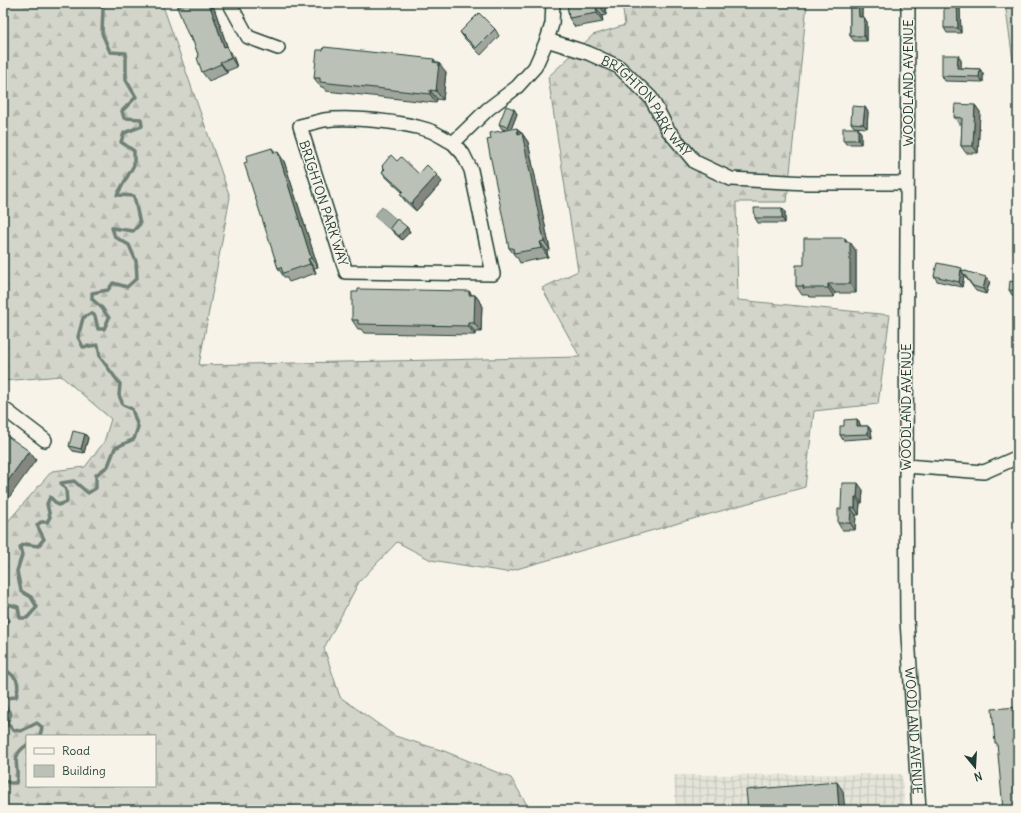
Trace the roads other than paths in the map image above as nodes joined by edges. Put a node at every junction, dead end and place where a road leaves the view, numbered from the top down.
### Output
1 (232, 3) edge
2 (553, 3) edge
3 (908, 3) edge
4 (547, 40) junction
5 (278, 48) dead end
6 (453, 143) junction
7 (907, 183) junction
8 (3, 408) edge
9 (45, 440) dead end
10 (1018, 457) edge
11 (906, 466) junction
12 (918, 810) edge

1 - 5 street
2 - 4 street
3 - 7 street, WOODLAND AVENUE
4 - 6 street
4 - 7 street, BRIGHTON PARK WAY
6 - 6 street, BRIGHTON PARK WAY
7 - 11 street, WOODLAND AVENUE
8 - 9 street
10 - 11 street
11 - 12 street, WOODLAND AVENUE

